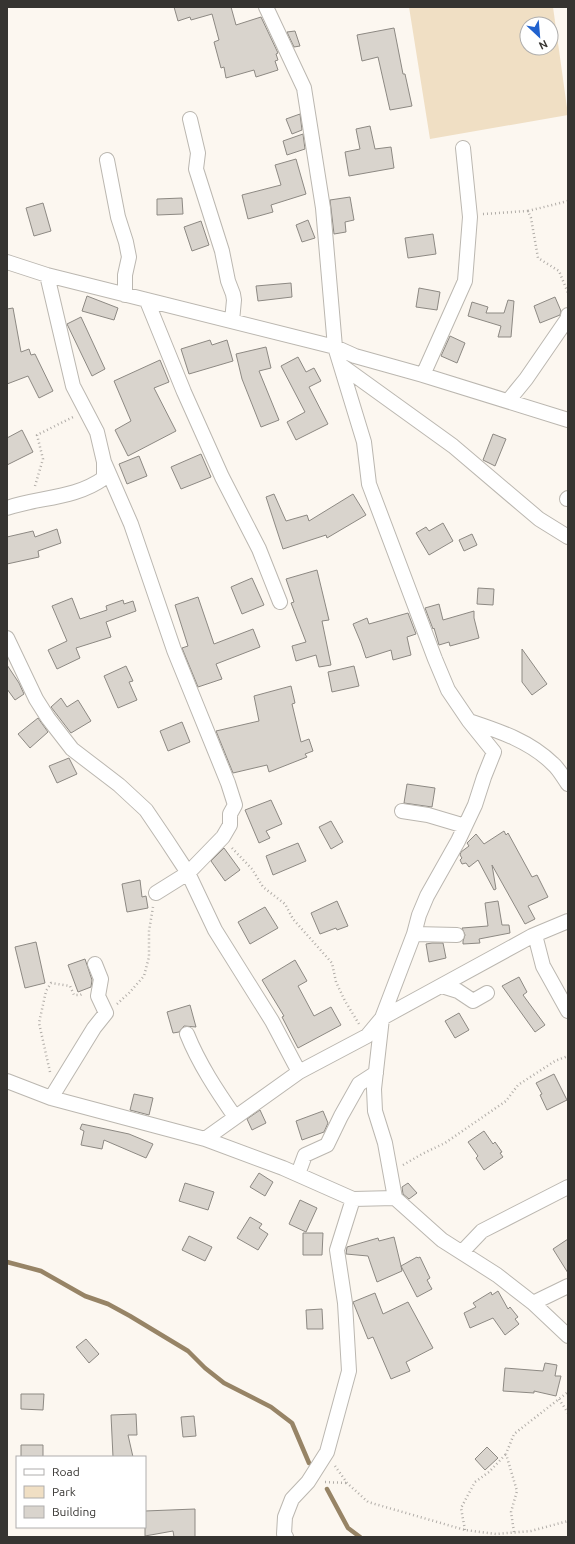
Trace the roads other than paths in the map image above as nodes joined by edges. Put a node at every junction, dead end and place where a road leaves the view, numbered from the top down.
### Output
1 (266, 7) edge
2 (190, 119) dead end
3 (463, 148) dead end
4 (107, 160) dead end
5 (7, 262) edge
6 (47, 276) junction
7 (124, 295) junction
8 (147, 301) junction
9 (568, 315) edge
10 (232, 321) junction
11 (335, 347) junction
12 (342, 366) junction
13 (423, 375) junction
14 (508, 401) junction
15 (568, 420) edge
16 (104, 462) junction
17 (7, 508) edge
18 (568, 537) edge
19 (280, 602) dead end
20 (7, 638) edge
21 (469, 721) junction
22 (568, 784) edge
23 (402, 811) dead end
24 (465, 826) junction
25 (188, 873) junction
26 (156, 893) road end
27 (568, 921) edge
28 (414, 934) junction
29 (457, 935) dead end
30 (535, 935) junction
31 (95, 964) dead end
32 (442, 986) junction
33 (487, 993) dead end
34 (568, 1011) edge
35 (382, 1018) junction
36 (187, 1034) dead end
37 (299, 1072) junction
38 (376, 1073) junction
39 (7, 1081) edge
40 (51, 1098) junction
41 (235, 1117) junction
42 (205, 1139) junction
43 (298, 1174) junction
44 (568, 1187) edge
45 (396, 1198) junction
46 (353, 1199) junction
47 (462, 1252) junction
48 (568, 1286) edge
49 (533, 1303) junction
50 (568, 1336) edge
51 (286, 1537) edge

1 - 11 street
2 - 10 street
3 - 13 street
4 - 7 street
5 - 6 street
6 - 7 street
6 - 16 street
7 - 8 street
8 - 10 street
8 - 19 street
9 - 14 street
10 - 11 street
11 - 12 street
11 - 13 street
12 - 18 street
12 - 21 street
13 - 14 street
14 - 15 street
16 - 17 street
16 - 25 street
20 - 25 street
21 - 22 street
21 - 24 street
23 - 24 street
24 - 28 street
25 - 26 street
25 - 37 street
27 - 30 street
28 - 29 street
28 - 35 street
30 - 32 street
30 - 34 street
31 - 40 street
32 - 33 street
32 - 35 street
35 - 37 street
35 - 38 street
36 - 41 street
37 - 41 street
38 - 43 street
38 - 45 street
39 - 40 street
40 - 42 street
41 - 42 street
42 - 43 street
43 - 46 street
44 - 47 street
45 - 46 street
45 - 47 street
46 - 51 street
47 - 49 street
48 - 49 street
49 - 50 street

